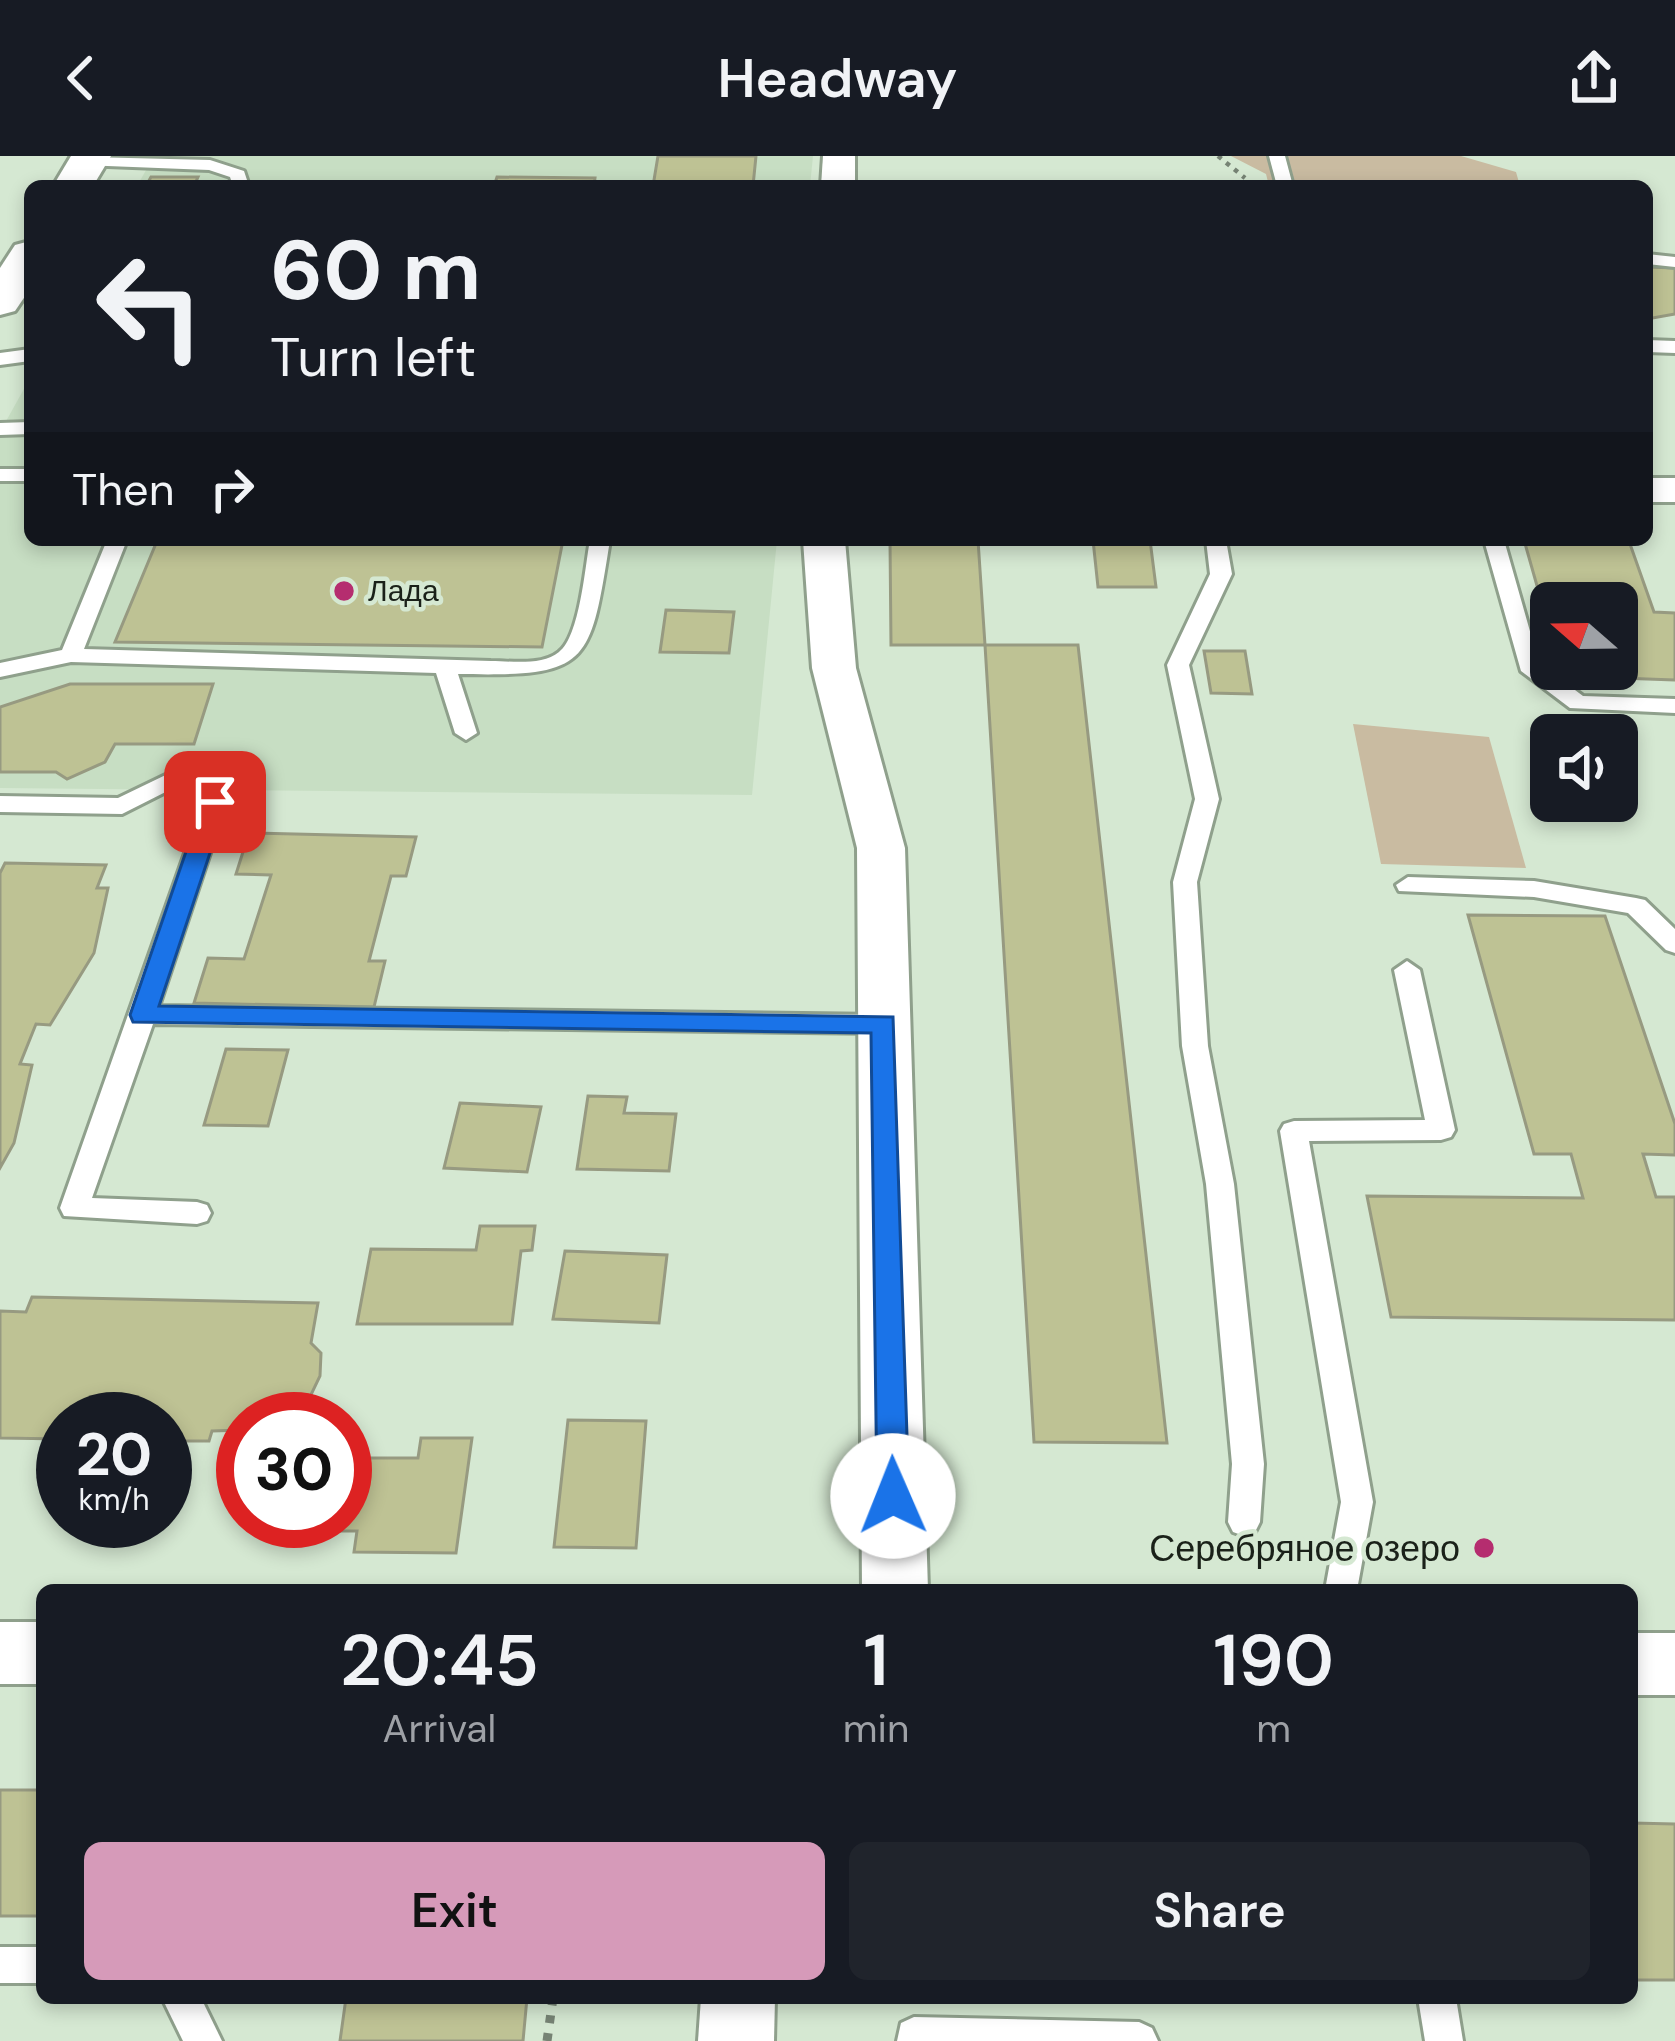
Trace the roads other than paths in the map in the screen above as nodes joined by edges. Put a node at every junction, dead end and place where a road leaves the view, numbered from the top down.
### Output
1 (84, 168) edge
2 (240, 180) edge
3 (24, 264) edge
4 (0, 302) edge
5 (115, 546) edge
6 (599, 546) edge
7 (824, 546) edge
8 (1217, 546) edge
9 (1496, 546) edge
10 (70, 656) junction
11 (445, 667) junction
12 (0, 670) edge
13 (1675, 706) edge
14 (466, 734) dead end
15 (207, 762) dead end
16 (215, 802) dead end
17 (0, 804) edge
18 (1408, 885) dead end
19 (1675, 944) edge
20 (1407, 970) dead end
21 (143, 1015) junction
22 (884, 1024) junction
23 (197, 1213) dead end
24 (1244, 1522) dead end
25 (895, 1584) edge
26 (1342, 1584) edge
27 (0, 1653) edge
28 (36, 1653) edge
29 (1638, 1664) edge
30 (1675, 1664) edge
31 (0, 1965) edge
32 (36, 1966) edge
33 (184, 2004) edge
34 (738, 2004) edge
35 (1438, 2004) edge
36 (914, 2036) dead end
37 (203, 2041) edge
38 (736, 2041) edge
39 (1138, 2041) edge
40 (1444, 2041) edge

1 - 2 lane
3 - 4 main road
5 - 10 lane
6 - 11 lane
7 - 22 street
8 - 24 lane
9 - 13 lane
10 - 11 lane
10 - 12 lane
11 - 14 lane
15 - 17 lane
16 - 21 lane
18 - 19 lane
20 - 26 lane
21 - 22 lane
21 - 23 lane
22 - 25 street
27 - 28 street
29 - 30 street
31 - 32 lane
33 - 37 lane
34 - 38 street
35 - 40 lane
36 - 39 lane

